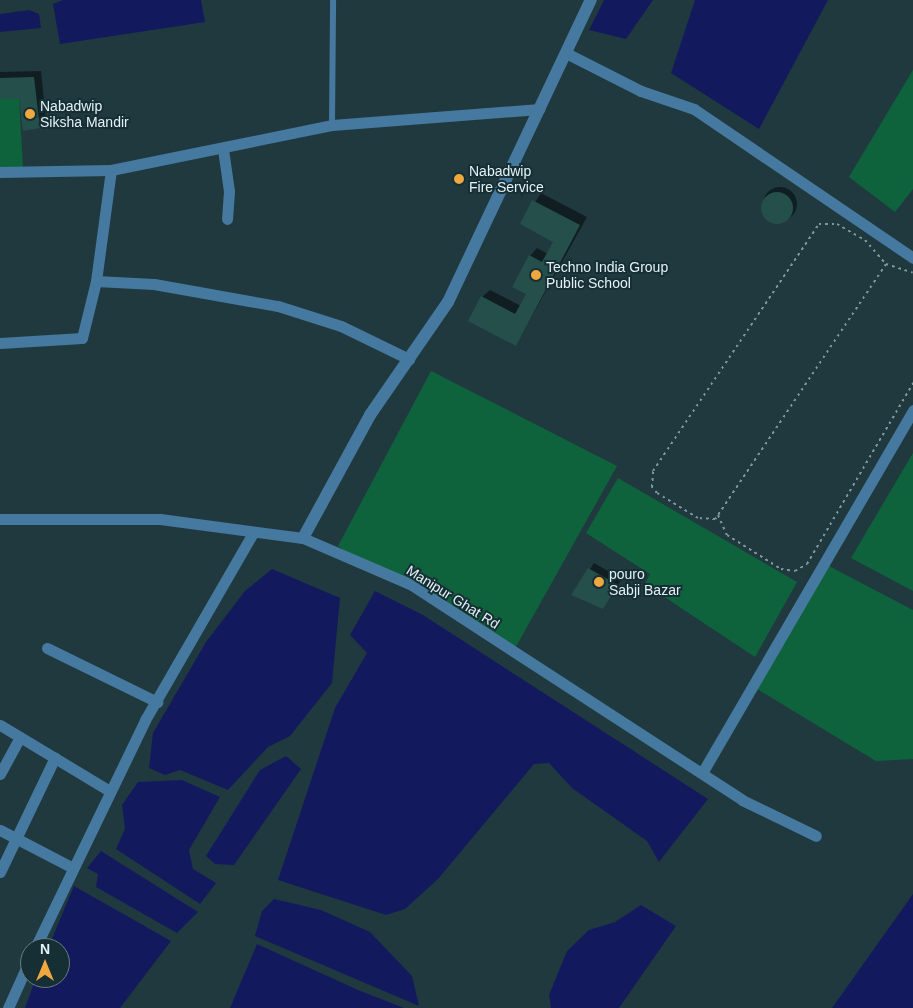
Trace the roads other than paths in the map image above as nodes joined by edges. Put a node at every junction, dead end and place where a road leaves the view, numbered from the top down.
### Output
1 (333, 0) edge
2 (591, 0) edge
3 (566, 53) junction
4 (539, 109) junction
5 (332, 125) junction
6 (223, 149) junction
7 (111, 170) junction
8 (0, 172) edge
9 (227, 219) dead end
10 (913, 258) edge
11 (96, 281) junction
12 (0, 343) edge
13 (409, 359) junction
14 (913, 410) edge
15 (0, 518) edge
16 (252, 535) junction
17 (303, 538) junction
18 (47, 648) dead end
19 (156, 702) junction
20 (0, 725) edge
21 (20, 737) junction
22 (55, 757) junction
23 (702, 773) junction
24 (0, 774) edge
25 (110, 791) junction
26 (0, 830) edge
27 (816, 836) dead end
28 (16, 838) junction
29 (71, 867) junction
30 (0, 872) edge
31 (39, 938) edge
32 (20, 981) edge
33 (8, 1008) edge

1 - 5 lane
2 - 3 street
3 - 4 street
3 - 10 street
4 - 5 street
4 - 13 street
5 - 6 street
6 - 7 street
6 - 9 street
7 - 8 street
7 - 11 street
11 - 12 street
11 - 13 street
13 - 17 street
14 - 23 street
15 - 16 street, Manipur Ghat Rd
16 - 17 street, Manipur Ghat Rd
16 - 19 street
17 - 23 street, Manipur Ghat Rd
18 - 19 street
19 - 25 street
20 - 21 street
21 - 22 street
21 - 24 street
22 - 25 street
22 - 28 street
23 - 27 street, Manipur Ghat Rd
25 - 29 street
26 - 28 street
28 - 29 street
28 - 30 street
29 - 31 street
32 - 33 street

